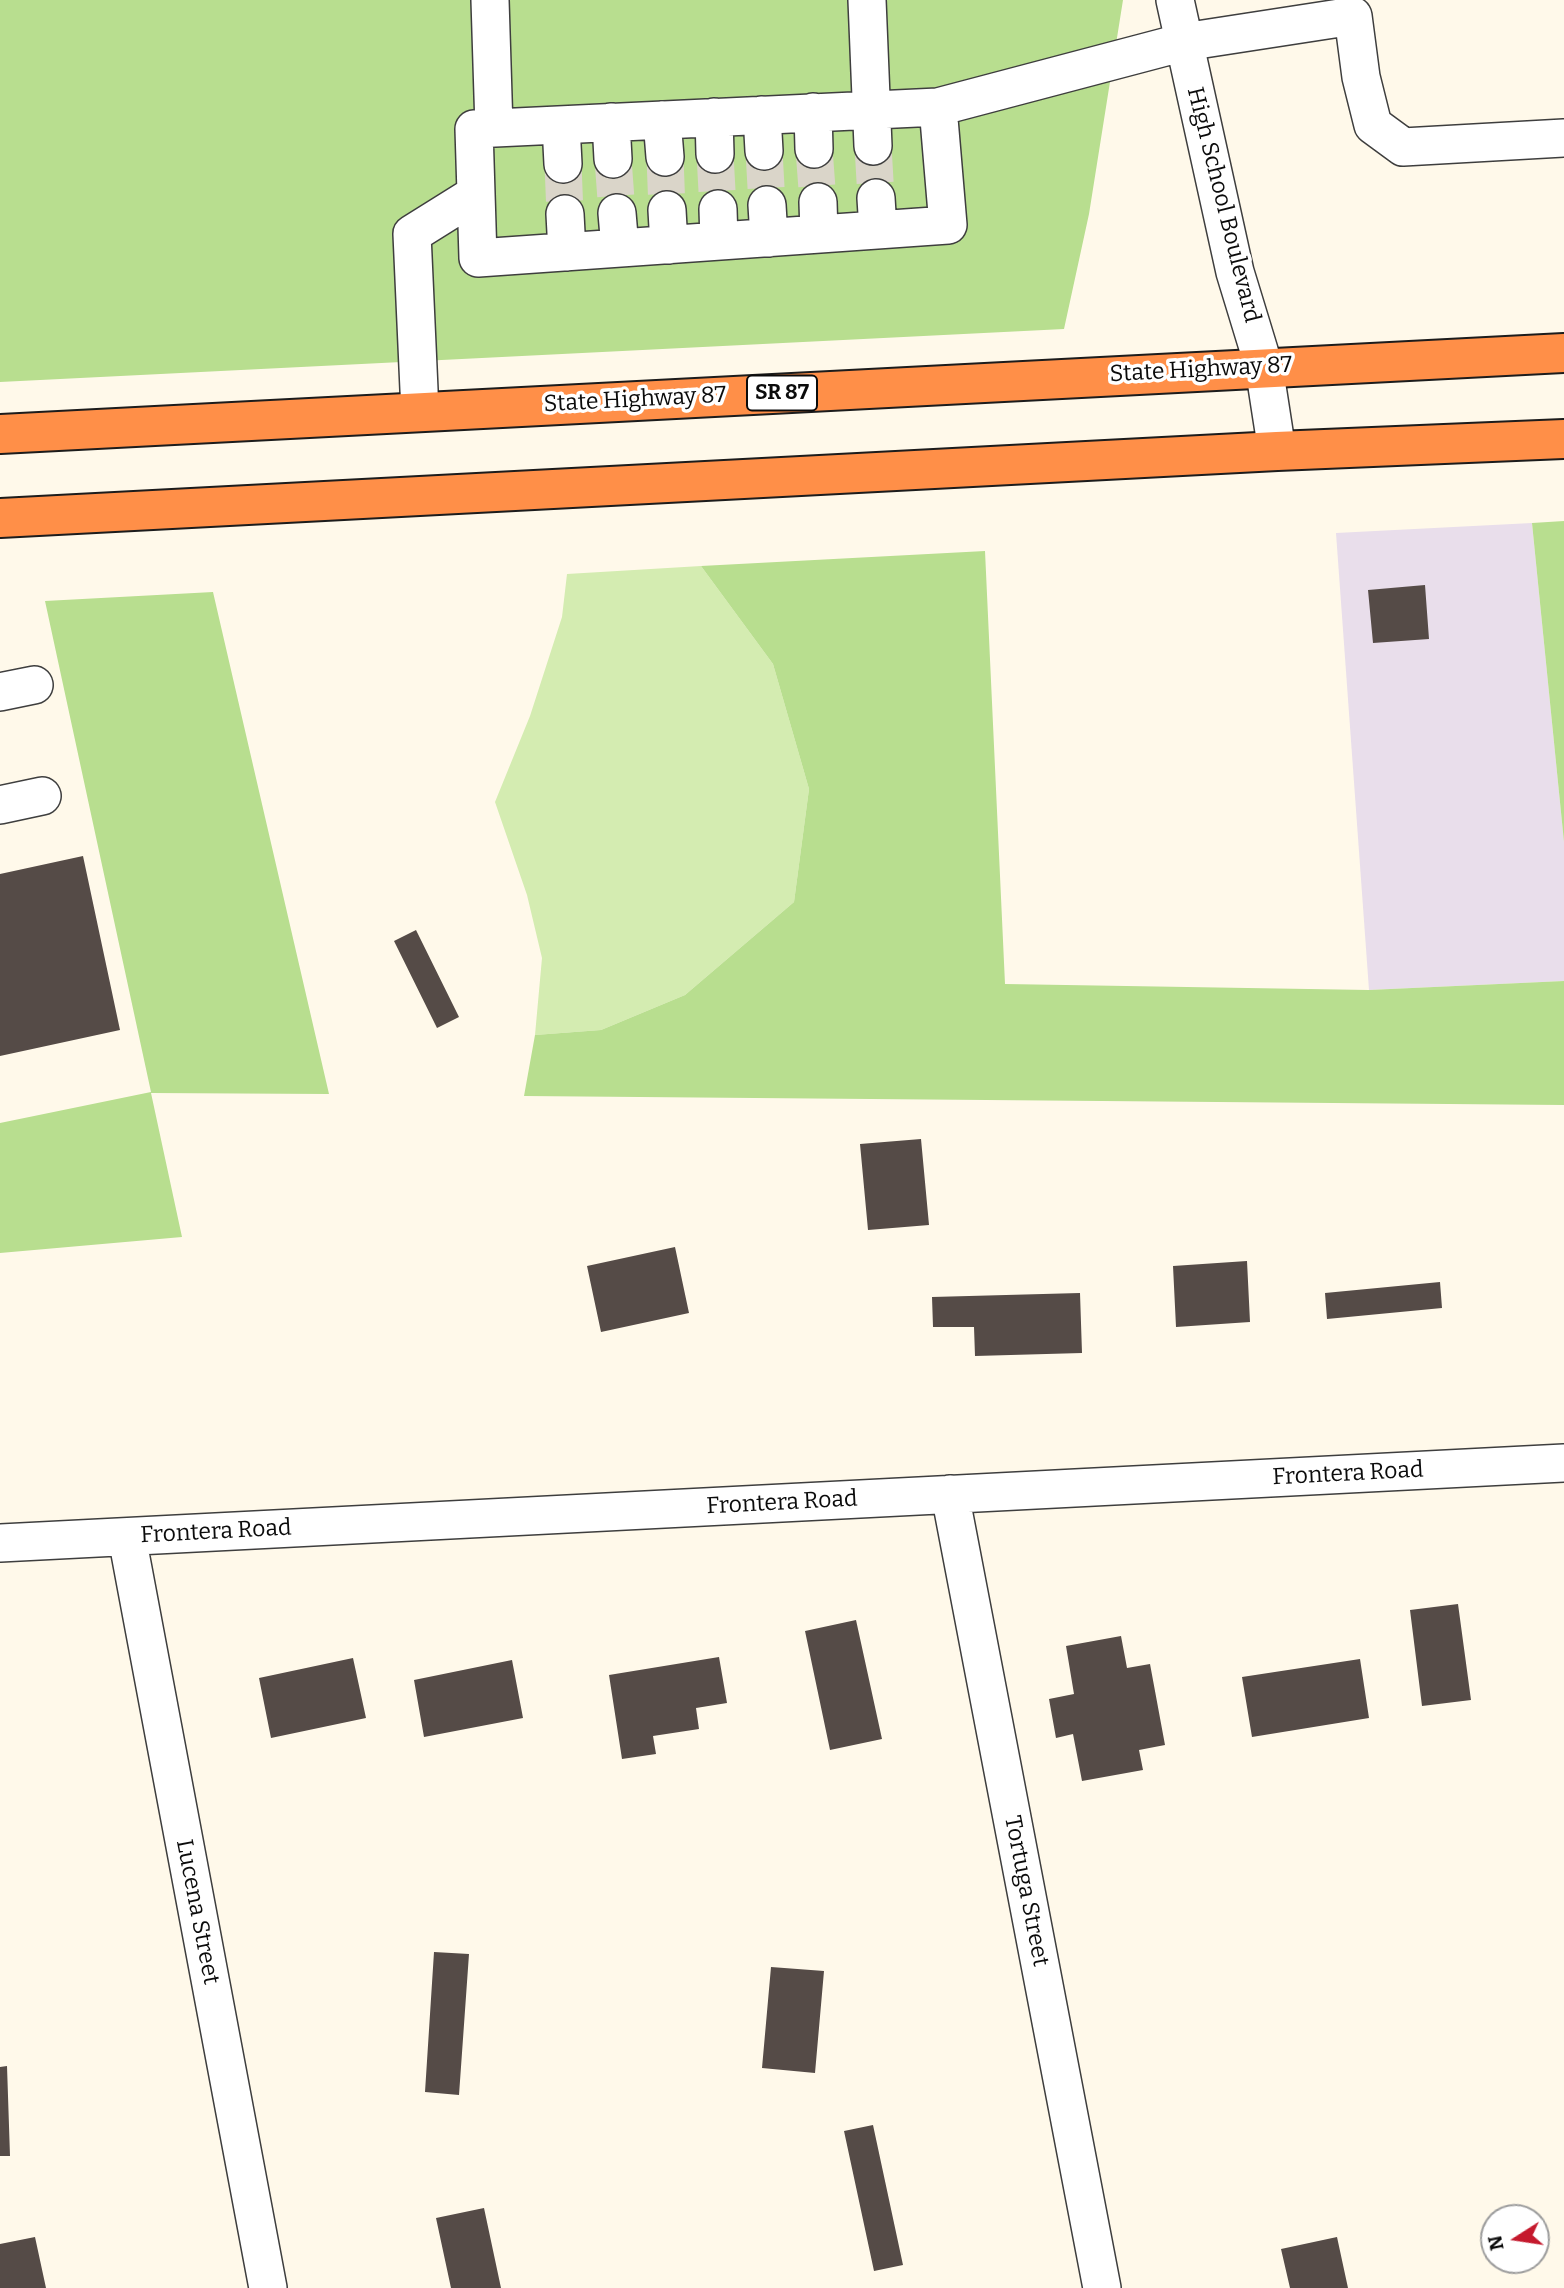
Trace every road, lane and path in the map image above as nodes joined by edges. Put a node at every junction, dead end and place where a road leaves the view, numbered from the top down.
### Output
1 (490, 0) edge
2 (867, 0) edge
3 (1175, 0) edge
4 (1184, 41) junction
5 (938, 107) junction
6 (872, 110) junction
7 (813, 113) junction
8 (762, 115) junction
9 (714, 117) junction
10 (662, 120) junction
11 (611, 122) junction
12 (561, 125) junction
13 (494, 128) junction
14 (1564, 138) edge
15 (873, 146) tunnel mouth
16 (814, 149) tunnel mouth
17 (764, 151) tunnel mouth
18 (715, 154) tunnel mouth
19 (665, 156) tunnel mouth
20 (613, 159) tunnel mouth
21 (563, 164) tunnel mouth
22 (476, 194) junction
23 (565, 214) tunnel mouth
24 (567, 252) junction
25 (1564, 353) edge
26 (1264, 367) junction
27 (420, 412) junction
28 (0, 434) edge
29 (1564, 439) edge
30 (1277, 451) junction
31 (0, 518) edge
32 (42, 796) dead end
33 (0, 804) edge
34 (1564, 1463) edge
35 (950, 1494) junction
36 (127, 1536) junction
37 (0, 1543) edge
38 (268, 2288) edge
39 (1102, 2288) edge

1 - 13 street
2 - 6 street
3 - 4 street, High School Boulevard
4 - 5 street
4 - 14 street
4 - 26 street, High School Boulevard
5 - 6 street
5 - 24 street
6 - 7 street
6 - 15 street
7 - 8 street
7 - 16 street
8 - 9 street
8 - 17 street
9 - 10 street
9 - 18 street
10 - 11 street
10 - 19 street
11 - 12 street
11 - 20 street
12 - 13 street
12 - 21 street
13 - 22 street
22 - 24 street
22 - 27 street
23 - 24 street
25 - 26 highway, State Highway 87 / SR 87
26 - 27 highway, State Highway 87 / SR 87
26 - 30 street, High School Boulevard
27 - 28 highway, State Highway 87 / SR 87
29 - 30 highway
30 - 31 highway
32 - 33 street
34 - 35 street, Frontera Road
35 - 36 street, Frontera Road
35 - 39 street, Tortuga Street
36 - 37 street, Frontera Road
36 - 38 street, Lucena Street

